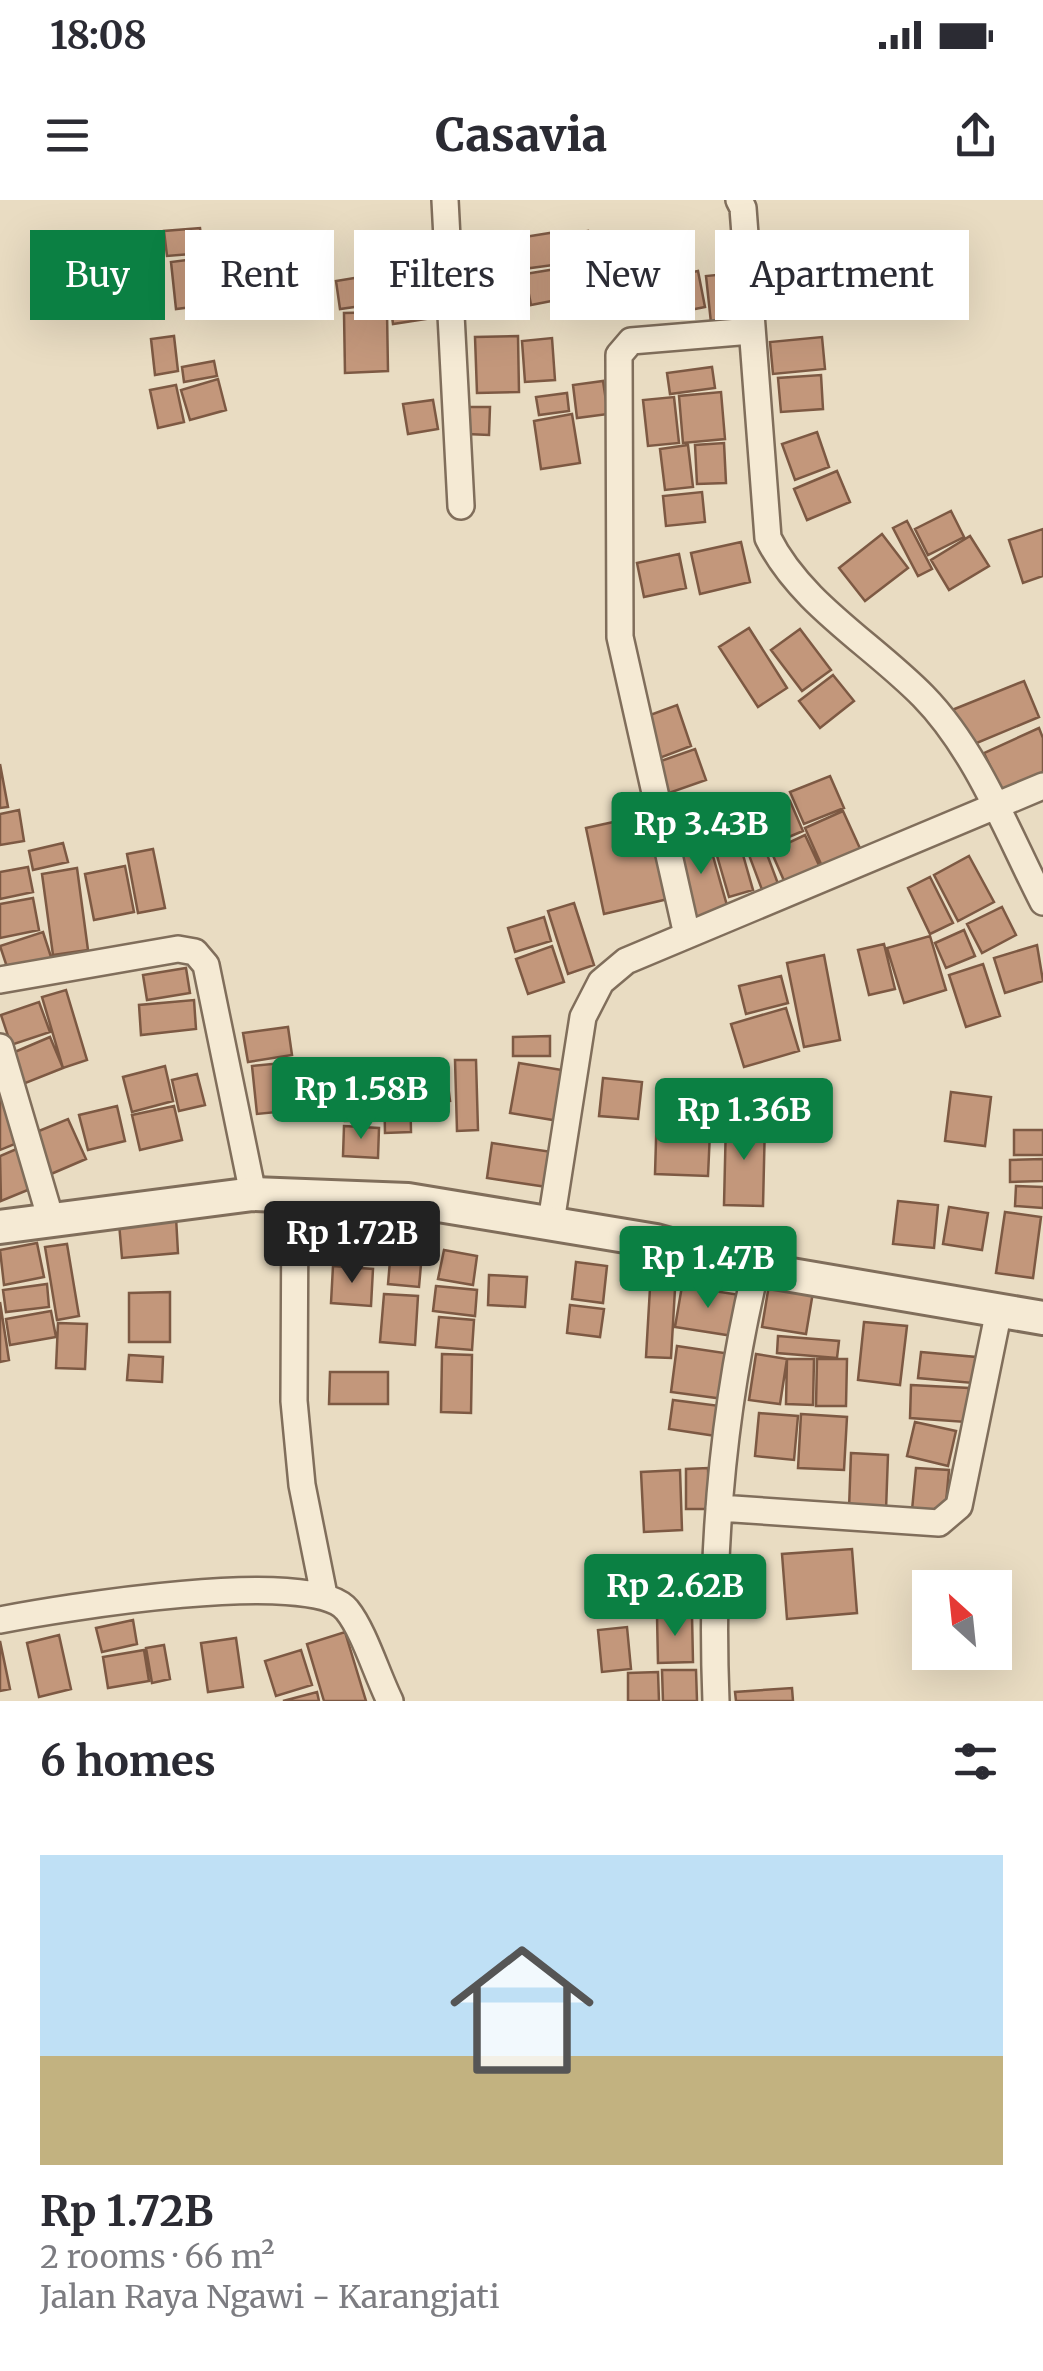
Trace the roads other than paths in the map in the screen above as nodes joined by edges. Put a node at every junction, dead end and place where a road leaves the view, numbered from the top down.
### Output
1 (445, 200) edge
2 (739, 200) edge
3 (751, 331) junction
4 (461, 506) dead end
5 (1043, 786) edge
6 (994, 805) junction
7 (1043, 902) edge
8 (687, 934) junction
9 (0, 980) edge
10 (0, 1047) edge
11 (252, 1194) junction
12 (295, 1196) junction
13 (51, 1220) junction
14 (551, 1222) junction
15 (0, 1227) edge
16 (756, 1268) junction
17 (999, 1310) junction
18 (1043, 1318) edge
19 (719, 1508) junction
20 (324, 1596) junction
21 (0, 1620) edge
22 (390, 1701) edge
23 (716, 1701) edge

1 - 4 street
2 - 3 street
3 - 6 street
3 - 8 street
5 - 6 street
6 - 7 street
6 - 8 street
8 - 14 street
9 - 11 street
10 - 13 street
11 - 12 street
11 - 13 street
12 - 14 street
12 - 20 street
13 - 15 street
14 - 16 street
16 - 17 street
16 - 19 street
17 - 18 street
17 - 19 street
19 - 23 street
20 - 21 street
20 - 22 street

